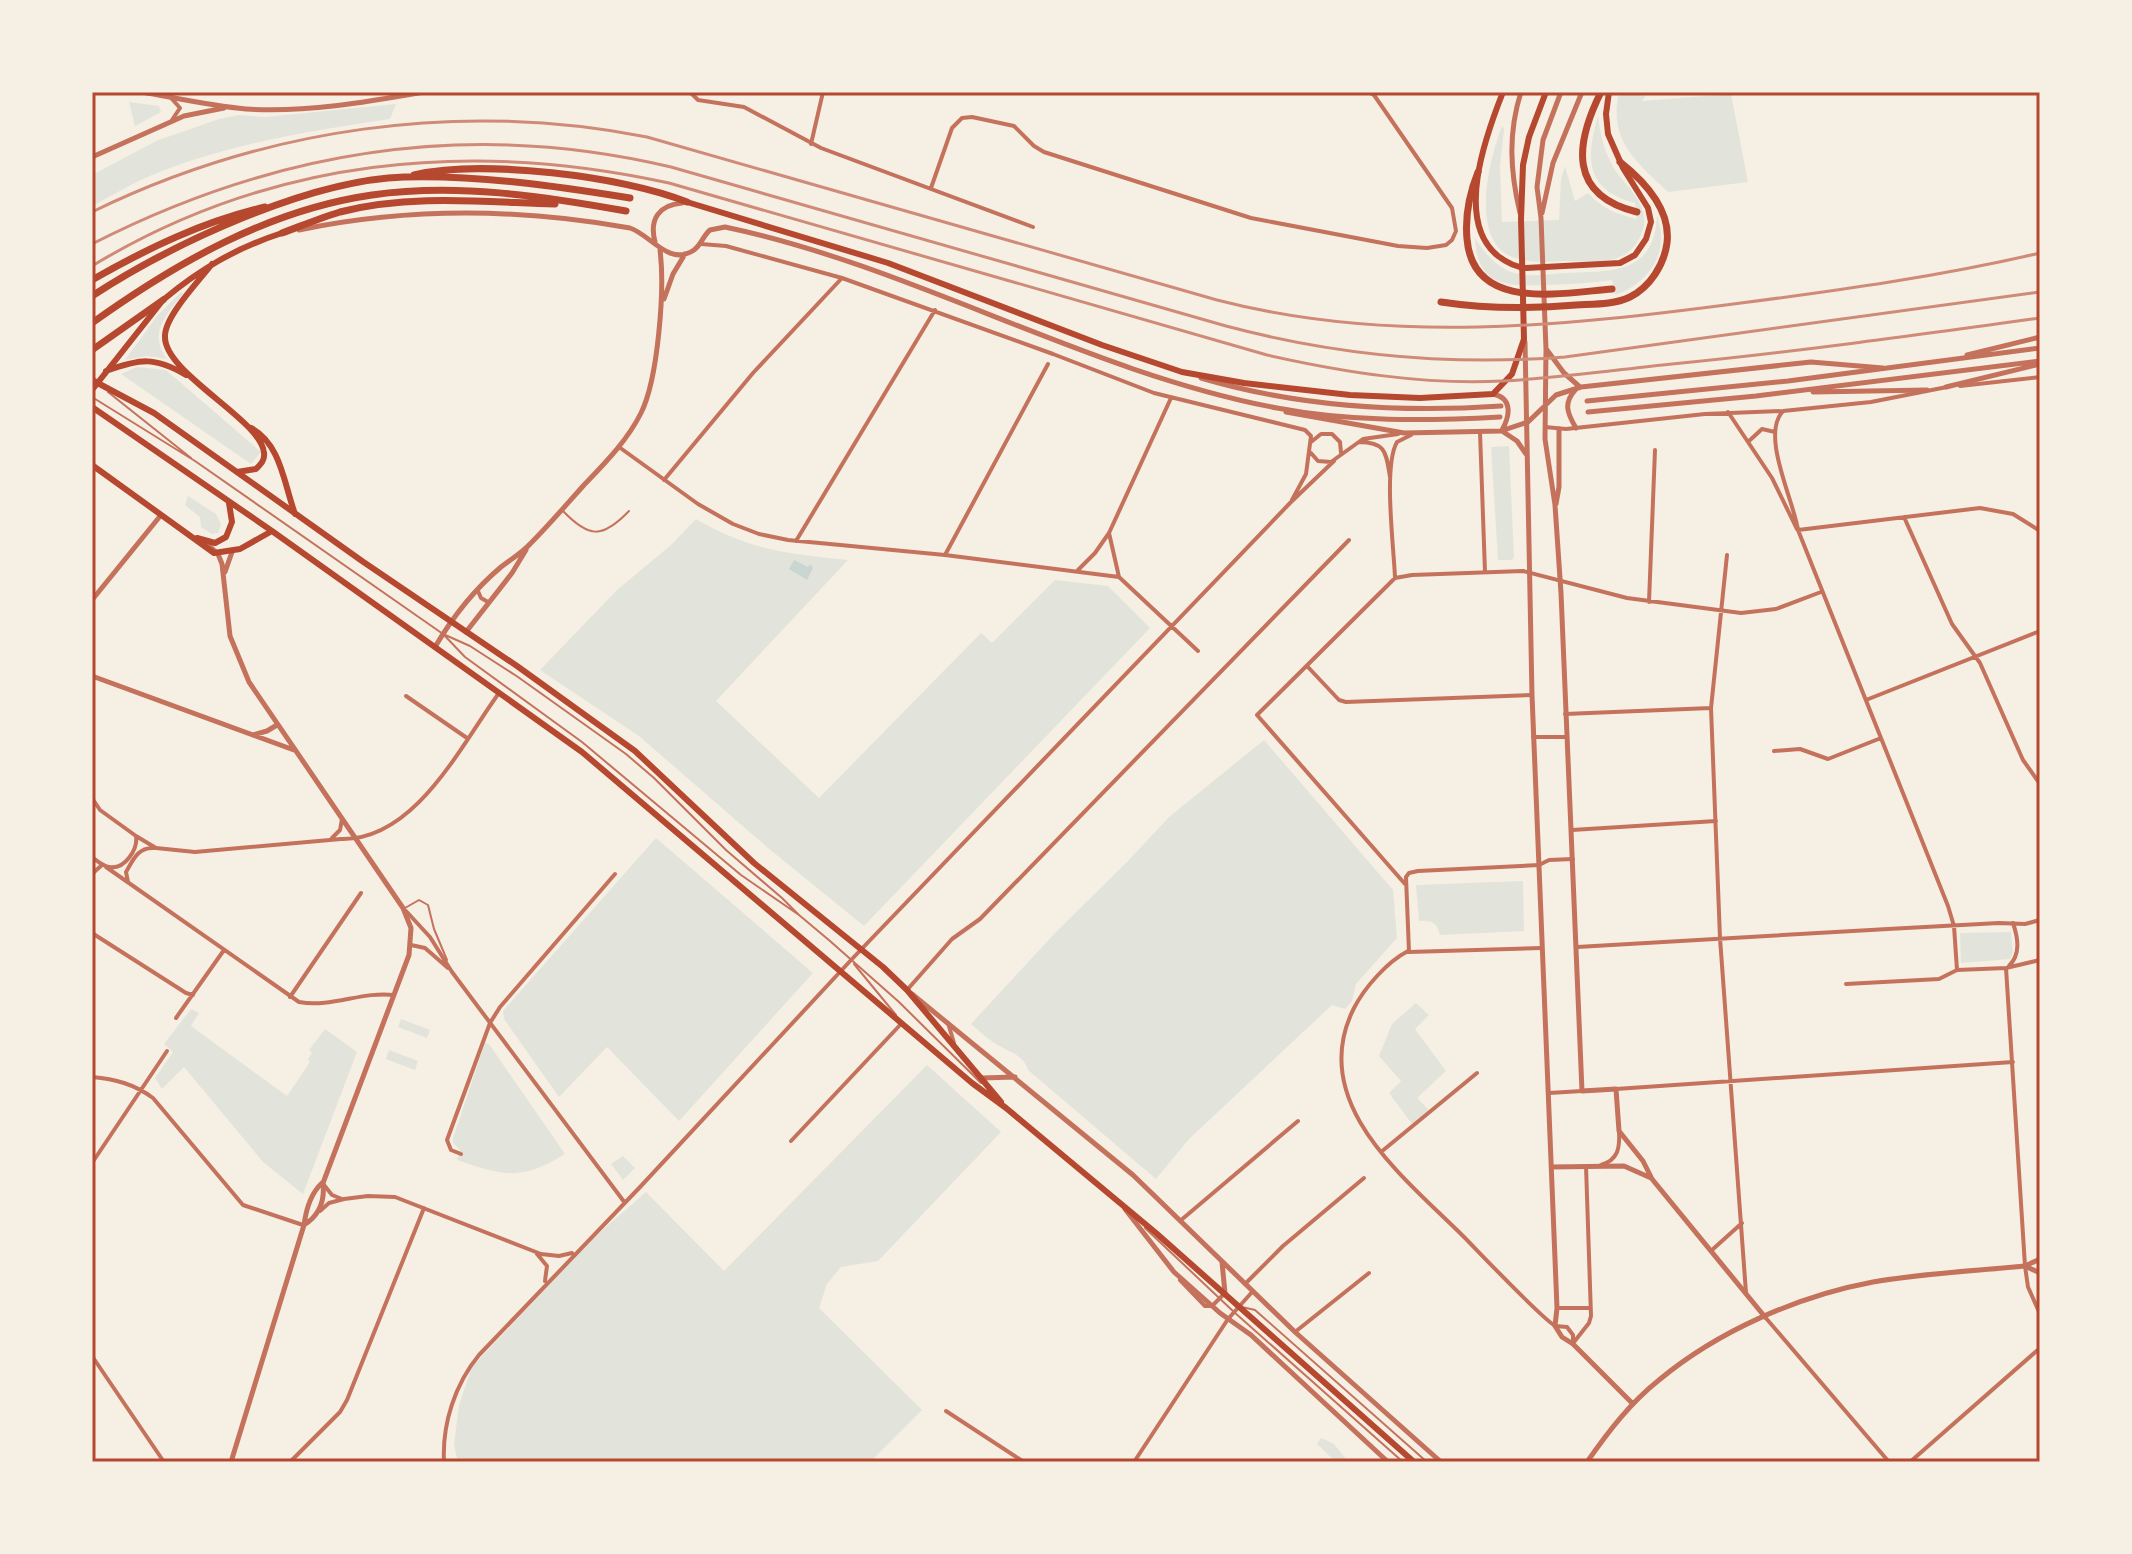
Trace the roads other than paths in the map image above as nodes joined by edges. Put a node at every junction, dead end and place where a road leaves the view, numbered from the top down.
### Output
1 (142, 92) edge
2 (424, 92) edge
3 (690, 92) edge
4 (823, 92) edge
5 (1503, 92) edge
6 (1521, 92) edge
7 (1546, 92) edge
8 (1561, 92) edge
9 (1582, 92) edge
10 (1601, 92) edge
11 (1609, 92) edge
12 (1374, 93) edge
13 (169, 97) junction
14 (229, 107) junction
15 (171, 122) junction
16 (811, 144) junction
17 (92, 157) edge
18 (1620, 162) junction
19 (1478, 172) junction
20 (404, 177) junction
21 (931, 188) junction
22 (630, 198) dead end
23 (290, 201) junction
24 (687, 202) junction
25 (590, 205) junction
26 (626, 211) dead end
27 (1637, 212) dead end
28 (1541, 218) junction
29 (1521, 219) junction
30 (1033, 227) dead end
31 (282, 233) junction
32 (699, 245) junction
33 (659, 248) junction
34 (686, 253) junction
35 (212, 264) junction
36 (842, 278) junction
37 (92, 280) edge
38 (1612, 289) dead end
39 (92, 296) edge
40 (163, 300) junction
41 (1441, 302) dead end
42 (662, 304) junction
43 (935, 310) junction
44 (92, 323) edge
45 (2040, 337) edge
46 (1524, 339) junction
47 (2040, 348) edge
48 (1546, 349) junction
49 (92, 350) edge
50 (1955, 359) junction
51 (2040, 362) edge
52 (1048, 364) dead end
53 (1883, 368) junction
54 (106, 371) junction
55 (1182, 372) junction
56 (2040, 377) edge
57 (192, 378) junction
58 (92, 380) edge
59 (96, 387) edge
60 (1946, 387) junction
61 (1579, 388) junction
62 (1927, 390) junction
63 (1780, 393) junction
64 (1493, 394) junction
65 (92, 397) edge
66 (1171, 398) junction
67 (1587, 401) dead end
68 (1547, 403) junction
69 (1501, 406) dead end
70 (92, 407) edge
71 (1276, 408) junction
72 (1783, 411) junction
73 (1588, 412) dead end
74 (1728, 412) junction
75 (1500, 417) dead end
76 (1528, 422) junction
77 (247, 425) junction
78 (1545, 427) junction
79 (1576, 428) junction
80 (1559, 429) junction
81 (1501, 431) junction
82 (1480, 432) junction
83 (1775, 432) junction
84 (1404, 433) junction
85 (1413, 434) junction
86 (1749, 441) junction
87 (1358, 442) junction
88 (1311, 443) junction
89 (619, 447) junction
90 (1655, 450) dead end
91 (1310, 451) junction
92 (1341, 456) junction
93 (1527, 457) junction
94 (195, 461) junction
95 (1334, 461) junction
96 (92, 465) edge
97 (237, 472) junction
98 (663, 480) junction
99 (1391, 484) junction
100 (1291, 502) junction
101 (229, 503) junction
102 (1555, 505) junction
103 (562, 510) junction
104 (629, 511) dead end
105 (295, 514) junction
106 (161, 515) junction
107 (1904, 517) junction
108 (1798, 530) junction
109 (272, 531) junction
110 (2040, 531) edge
111 (1109, 533) junction
112 (191, 536) junction
113 (202, 540) junction
114 (1349, 540) dead end
115 (796, 541) junction
116 (529, 546) junction
117 (232, 552) junction
118 (218, 554) junction
119 (945, 555) junction
120 (1727, 555) dead end
121 (1078, 570) junction
122 (1485, 572) junction
123 (1528, 572) junction
124 (224, 577) junction
125 (1119, 577) junction
126 (1395, 578) junction
127 (1560, 583) junction
128 (478, 591) junction
129 (1821, 592) junction
130 (92, 600) edge
131 (488, 602) junction
132 (1649, 602) junction
133 (1722, 610) junction
134 (451, 623) junction
135 (1172, 626) junction
136 (2040, 631) edge
137 (465, 633) junction
138 (443, 634) junction
139 (435, 647) junction
140 (1198, 651) dead end
141 (1973, 657) junction
142 (1307, 666) junction
143 (92, 676) edge
144 (499, 693) junction
145 (1532, 695) junction
146 (406, 696) dead end
147 (1866, 700) junction
148 (1711, 708) junction
149 (1565, 714) junction
150 (277, 725) junction
151 (252, 735) junction
152 (1533, 737) junction
153 (1566, 737) junction
154 (467, 738) junction
155 (1881, 738) junction
156 (295, 750) junction
157 (1774, 751) dead end
158 (2040, 784) edge
159 (92, 798) edge
160 (342, 819) junction
161 (1716, 821) junction
162 (1572, 830) junction
163 (136, 836) junction
164 (357, 840) junction
165 (322, 841) junction
166 (156, 848) junction
167 (92, 857) edge
168 (1573, 859) junction
169 (1539, 865) junction
170 (104, 866) junction
171 (92, 874) edge
172 (615, 874) dead end
173 (1405, 884) junction
174 (129, 885) junction
175 (361, 893) dead end
176 (403, 908) junction
177 (799, 915) junction
178 (2040, 920) edge
179 (2013, 923) junction
180 (1954, 926) junction
181 (92, 933) edge
182 (1720, 938) junction
183 (411, 945) junction
184 (1577, 947) junction
185 (1541, 948) junction
186 (861, 949) junction
187 (224, 950) junction
188 (1408, 951) junction
189 (852, 959) junction
190 (2040, 960) edge
191 (2006, 968) junction
192 (1957, 970) junction
193 (841, 971) junction
194 (452, 972) junction
195 (1846, 984) dead end
196 (907, 990) junction
197 (193, 995) junction
198 (394, 995) junction
199 (290, 997) junction
200 (176, 1018) dead end
201 (947, 1020) junction
202 (490, 1023) junction
203 (903, 1023) junction
204 (954, 1043) junction
205 (167, 1051) dead end
206 (2013, 1062) junction
207 (1477, 1073) dead end
208 (92, 1077) edge
209 (1016, 1077) junction
210 (982, 1078) junction
211 (1731, 1080) junction
212 (1616, 1089) junction
213 (141, 1090) junction
214 (1582, 1091) junction
215 (1548, 1093) junction
216 (1006, 1108) junction
217 (1298, 1121) dead end
218 (1619, 1131) junction
219 (791, 1141) dead end
220 (1381, 1152) junction
221 (461, 1154) dead end
222 (92, 1163) edge
223 (1586, 1166) junction
224 (1598, 1166) junction
225 (1551, 1167) junction
226 (1364, 1178) dead end
227 (1652, 1179) junction
228 (323, 1183) junction
229 (344, 1199) junction
230 (625, 1203) junction
231 (1122, 1205) junction
232 (424, 1208) junction
233 (318, 1212) junction
234 (1180, 1221) junction
235 (1742, 1223) junction
236 (304, 1225) junction
237 (578, 1249) junction
238 (1712, 1250) junction
239 (532, 1251) junction
240 (2040, 1259) edge
241 (1222, 1261) junction
242 (2025, 1266) junction
243 (1369, 1273) dead end
244 (2040, 1273) edge
245 (1245, 1284) junction
246 (542, 1287) junction
247 (1253, 1291) junction
248 (1746, 1293) junction
249 (1222, 1296) junction
250 (1212, 1306) junction
251 (1557, 1308) junction
252 (1591, 1308) junction
253 (1237, 1309) junction
254 (2040, 1314) edge
255 (1765, 1317) junction
256 (1228, 1319) junction
257 (1555, 1326) junction
258 (1295, 1332) junction
259 (1573, 1344) junction
260 (2040, 1348) edge
261 (92, 1356) edge
262 (1633, 1404) junction
263 (946, 1411) dead end
264 (164, 1462) edge
265 (231, 1462) edge
266 (290, 1462) edge
267 (444, 1462) edge
268 (1024, 1462) edge
269 (1134, 1462) edge
270 (1388, 1462) edge
271 (1403, 1462) edge
272 (1414, 1462) edge
273 (1427, 1462) edge
274 (1441, 1462) edge
275 (1587, 1462) edge
276 (1889, 1462) edge
277 (1910, 1462) edge

1 - 13 street
2 - 14 street
3 - 16 street
4 - 16 street
5 - 19 main road
6 - 29 street
7 - 29 main road
8 - 28 street
9 - 28 street
10 - 27 highway
11 - 18 main road
12 - 21 street
13 - 14 street
13 - 15 street
14 - 15 street
15 - 17 street
16 - 21 street
18 - 19 main road
18 - 41 highway
19 - 38 highway
20 - 22 highway
20 - 23 highway
20 - 24 highway
21 - 30 street
23 - 37 highway
23 - 39 highway
24 - 33 street
24 - 55 main road
25 - 26 highway
25 - 31 highway
25 - 44 highway
28 - 48 street
29 - 46 main road
31 - 33 street
31 - 35 main road
32 - 34 street
32 - 36 street
32 - 71 street
33 - 34 street
33 - 42 street
34 - 42 street
35 - 40 main road
35 - 57 main road
36 - 43 street
36 - 98 street
40 - 49 highway
40 - 54 main road
42 - 89 street
43 - 66 street
43 - 115 street
45 - 50 street
46 - 64 main road
46 - 76 street
47 - 50 street
48 - 61 street
48 - 68 street
50 - 53 street
51 - 60 street
51 - 63 street
52 - 119 street
53 - 61 street
53 - 67 street
54 - 57 main road
54 - 59 main road
55 - 64 main road
55 - 69 street
56 - 60 street
57 - 77 main road
58 - 59 main road
59 - 94 lane
59 - 97 main road
60 - 62 street
61 - 68 street
61 - 79 street
62 - 63 street
62 - 72 street
63 - 73 street
64 - 81 street
65 - 94 lane
66 - 88 street
66 - 111 street
68 - 76 street
68 - 78 street
70 - 101 main road
71 - 75 street
71 - 84 street
72 - 74 street
72 - 83 street
74 - 79 street
74 - 86 street
76 - 78 street
76 - 81 street
76 - 93 street
77 - 97 main road
77 - 105 main road
78 - 80 street
78 - 102 street
79 - 80 street
80 - 102 street
81 - 82 street
81 - 93 street
82 - 85 street
82 - 122 street
83 - 86 street
83 - 108 street
84 - 85 street
84 - 87 street
85 - 99 street
86 - 108 street
87 - 92 street
87 - 99 street
88 - 91 street
88 - 92 street
89 - 98 street
89 - 103 street
90 - 132 street
91 - 95 street
91 - 100 street
92 - 95 street
93 - 123 street
94 - 138 lane
95 - 100 street
96 - 106 main road
97 - 105 main road
98 - 115 street
99 - 126 street
100 - 135 street
101 - 109 main road
101 - 113 main road
102 - 127 street
103 - 104 lane
103 - 116 street
105 - 134 main road
106 - 112 main road
106 - 130 street
107 - 108 street
107 - 110 street
107 - 141 street
108 - 129 street
109 - 117 main road
109 - 139 main road
111 - 121 street
111 - 125 street
112 - 113 main road
112 - 118 main road
113 - 118 street
114 - 196 street
115 - 119 street
116 - 128 street
116 - 131 street
117 - 118 main road
117 - 124 street
118 - 124 street
119 - 121 street
120 - 133 street
121 - 125 street
122 - 123 street
122 - 126 street
123 - 127 street
123 - 145 street
124 - 150 street
125 - 135 street
126 - 142 street
127 - 132 street
127 - 149 street
128 - 131 street
128 - 134 street
129 - 133 street
129 - 147 street
131 - 137 street
132 - 133 street
133 - 148 street
134 - 137 main road
134 - 138 street
135 - 140 street
135 - 186 street
136 - 141 street
137 - 186 main road
138 - 139 street
138 - 177 lane
138 - 177 lane
139 - 144 main road
141 - 147 street
141 - 158 street
142 - 145 street
142 - 173 street
143 - 151 street
144 - 154 street
144 - 193 main road
145 - 152 street
146 - 154 street
147 - 155 street
148 - 149 street
148 - 161 street
149 - 153 street
150 - 151 street
150 - 156 street
151 - 156 street
152 - 153 street
152 - 169 street
153 - 162 street
154 - 164 street
155 - 157 street
155 - 180 street
156 - 160 street
159 - 163 street
160 - 164 street
160 - 165 street
161 - 162 street
161 - 182 street
162 - 168 street
163 - 166 street
163 - 170 street
164 - 165 street
164 - 176 street
165 - 166 street
166 - 174 street
167 - 170 street
168 - 169 street
168 - 184 street
169 - 173 street
169 - 185 street
170 - 171 street
170 - 174 street
172 - 202 street
173 - 188 street
174 - 187 street
175 - 199 street
176 - 183 street
176 - 194 street
176 - 194 lane
177 - 189 lane
178 - 179 street
179 - 180 street
179 - 191 street
180 - 182 street
180 - 192 street
181 - 197 street
182 - 184 street
182 - 211 street
183 - 194 street
183 - 198 street
184 - 214 street
185 - 188 street
185 - 215 street
186 - 189 street
186 - 196 main road
187 - 197 street
187 - 199 street
188 - 220 street
189 - 193 street
189 - 203 lane
189 - 216 lane
190 - 191 street
191 - 192 street
191 - 206 street
192 - 195 street
193 - 203 main road
193 - 230 street
194 - 202 street
196 - 201 street
196 - 204 main road
197 - 200 street
198 - 199 street
198 - 228 street
201 - 204 street
201 - 209 street
202 - 221 street
202 - 230 street
203 - 216 main road
203 - 219 street
204 - 210 main road
205 - 213 street
206 - 211 street
206 - 242 street
207 - 220 street
208 - 213 street
209 - 210 street
209 - 234 street
210 - 216 main road
211 - 212 street
211 - 235 street
212 - 214 street
212 - 218 street
213 - 222 street
213 - 236 street
214 - 215 street
215 - 225 street
216 - 231 main road
217 - 234 street
218 - 224 street
218 - 227 street
220 - 257 street
223 - 224 street
223 - 225 street
223 - 252 street
224 - 227 street
225 - 251 street
226 - 245 street
227 - 238 street
228 - 229 street
228 - 233 street
228 - 236 street
229 - 232 street
229 - 233 street
230 - 237 street
231 - 249 main road
231 - 250 street
232 - 239 street
232 - 266 street
233 - 236 street
234 - 241 street
235 - 238 street
235 - 248 street
236 - 265 street
237 - 239 street
237 - 246 street
238 - 248 street
239 - 246 street
240 - 242 street
241 - 245 street
241 - 249 street
242 - 244 street
242 - 254 street
242 - 255 street
243 - 258 street
245 - 247 street
246 - 267 street
247 - 253 street
247 - 258 street
248 - 255 street
249 - 250 street
249 - 253 main road
250 - 256 street
251 - 252 street
251 - 257 street
252 - 259 street
253 - 256 street
253 - 271 lane
253 - 272 main road
253 - 273 lane
255 - 262 street
255 - 276 street
256 - 269 street
256 - 270 street
257 - 259 street
258 - 274 street
259 - 262 street
260 - 277 street
261 - 264 street
262 - 275 street
263 - 268 street

